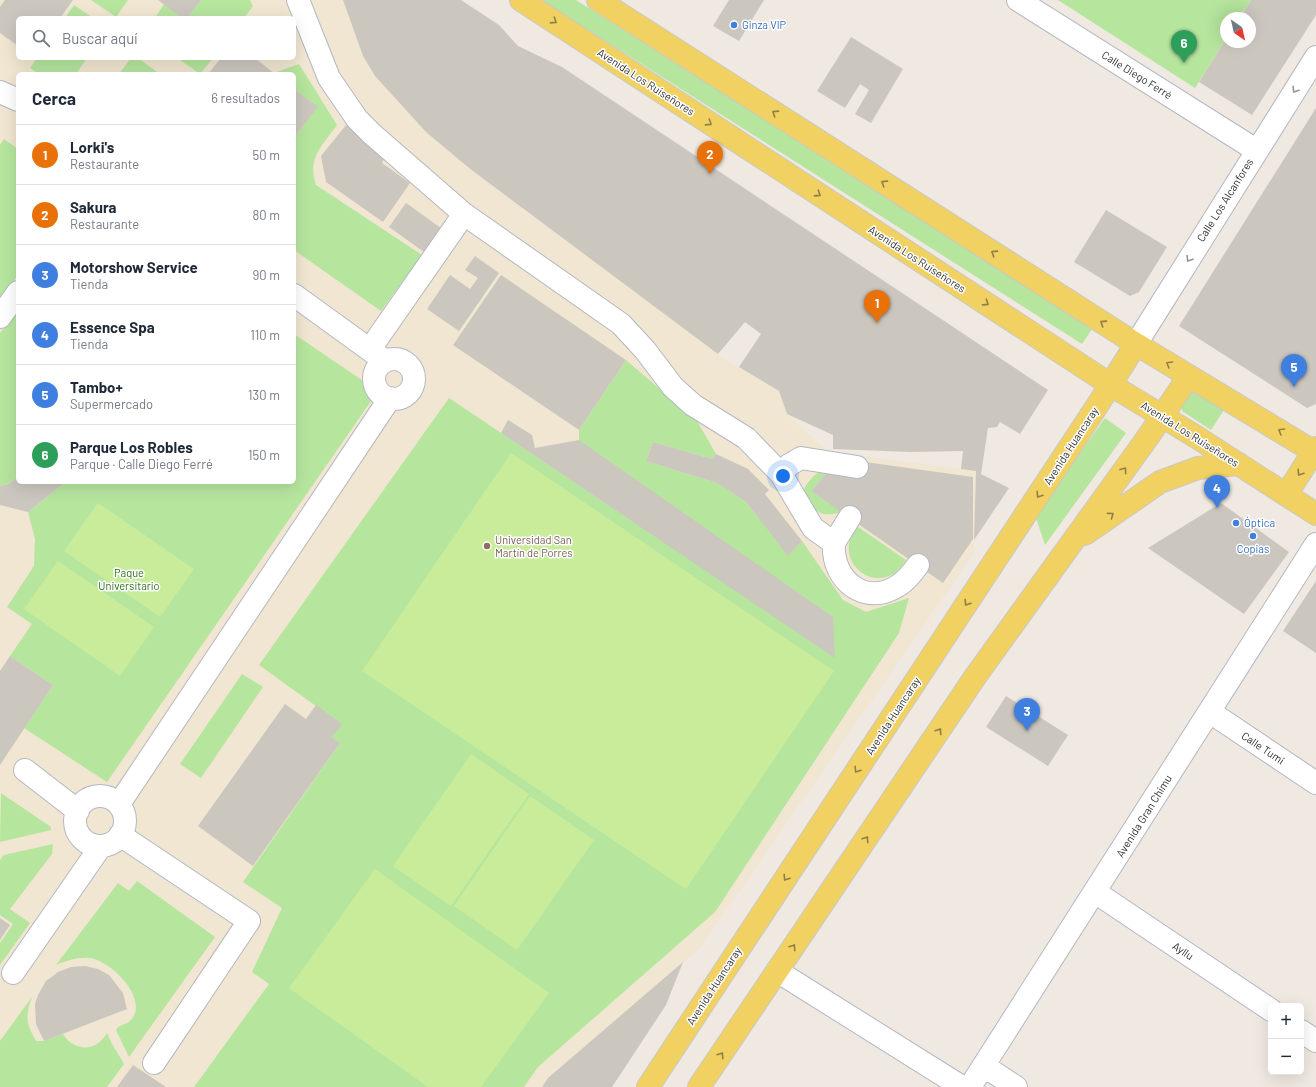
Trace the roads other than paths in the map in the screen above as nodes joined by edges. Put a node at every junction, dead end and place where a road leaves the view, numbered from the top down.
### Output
1 (298, 0) edge
2 (521, 0) edge
3 (598, 0) edge
4 (1018, 0) edge
5 (1316, 57) edge
6 (0, 92) edge
7 (16, 99) edge
8 (1256, 150) junction
9 (464, 214) junction
10 (16, 295) edge
11 (296, 296) edge
12 (0, 317) edge
13 (1136, 344) junction
14 (378, 355) junction
15 (1189, 376) junction
16 (1111, 385) junction
17 (390, 398) junction
18 (1162, 416) junction
19 (1315, 451) edge
20 (1239, 464) junction
21 (858, 467) dead end
22 (781, 474) junction
23 (1286, 495) junction
24 (1316, 514) edge
25 (850, 517) dead end
26 (834, 542) junction
27 (1316, 544) edge
28 (1068, 546) junction
29 (918, 564) dead end
30 (1210, 712) junction
31 (25, 770) dead end
32 (1316, 783) edge
33 (119, 804) junction
34 (78, 811) junction
35 (120, 835) junction
36 (101, 846) junction
37 (1096, 892) junction
38 (777, 971) junction
39 (13, 973) dead end
40 (1268, 1008) edge
41 (1304, 1033) edge
42 (1316, 1041) edge
43 (154, 1063) dead end
44 (984, 1066) junction
45 (648, 1087) edge
46 (699, 1087) edge
47 (962, 1087) edge
48 (970, 1087) edge
49 (1016, 1087) edge

1 - 9 street
2 -> 16 main road, Avenida Los Ruiseñores
13 -> 3 main road
4 - 8 street, Calle Diego Ferré
5 -> 8 street, Calle Los Alcanfores
6 - 7 street
8 -> 13 street, Calle Los Alcanfores
9 - 14 street
9 - 22 street
10 - 12 street
11 - 14 street
15 -> 13 main road
13 - 16 main road, Avenida Huancaray
14 - 17 street
14 - 17 street
15 - 18 main road
19 -> 15 main road
16 - 18 main road, Avenida Los Ruiseñores
16 -> 45 main road, Avenida Huancaray
17 - 33 street
18 - 20 main road, Avenida Los Ruiseñores
28 -> 18 main road
19 -> 23 main road
20 - 23 main road, Avenida Los Ruiseñores
28 -> 20 main road
21 - 22 street
22 - 26 street
23 - 24 main road, Avenida Los Ruiseñores
25 - 26 street
26 - 29 street
27 - 30 street, Avenida Gran Chimu
38 -> 28 main road
30 - 32 street, Calle Tumi
30 - 37 street, Avenida Gran Chimu
31 - 34 street
33 - 34 street
33 - 35 street
34 - 36 street
35 - 36 street
35 - 43 street
36 - 39 street
37 - 40 street, Ayllu
37 - 44 street, Avenida Gran Chimu
46 -> 38 main road
38 - 47 street
41 - 42 street
44 - 48 street, Avenida Gran Chimu
44 - 49 street

